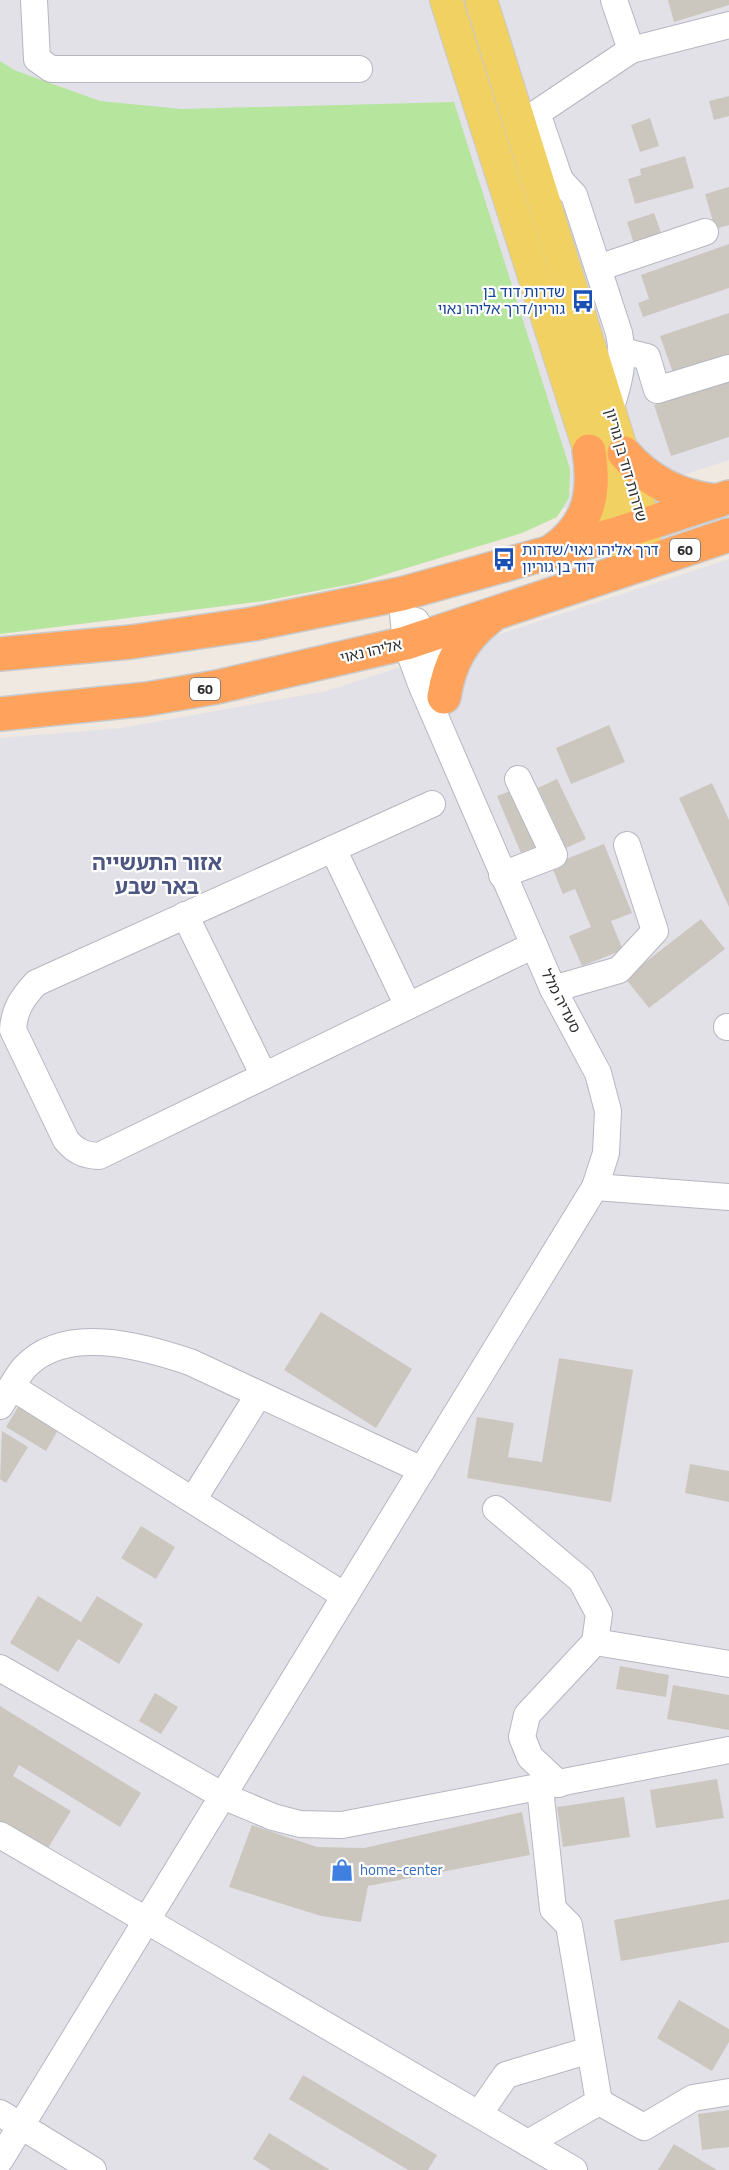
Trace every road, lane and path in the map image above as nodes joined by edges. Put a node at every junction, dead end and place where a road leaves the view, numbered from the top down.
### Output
1 (34, 0) edge
2 (446, 0) edge
3 (481, 0) edge
4 (614, 0) edge
5 (729, 25) edge
6 (631, 50) junction
7 (359, 69) dead end
8 (530, 157) junction
9 (560, 180) junction
10 (705, 232) dead end
11 (598, 268) junction
12 (623, 351) junction
13 (729, 368) edge
14 (610, 410) junction
15 (589, 451) junction
16 (624, 453) junction
17 (722, 499) edge
18 (631, 529) junction
19 (729, 535) edge
20 (552, 551) junction
21 (642, 565) junction
22 (401, 594) junction
23 (495, 612) junction
24 (416, 640) junction
25 (0, 654) edge
26 (444, 697) junction
27 (0, 714) edge
28 (456, 761) junction
29 (518, 779) dead end
30 (432, 804) dead end
31 (627, 845) dead end
32 (333, 849) junction
33 (502, 875) junction
34 (185, 915) junction
35 (534, 945) junction
36 (553, 989) junction
37 (408, 1006) junction
38 (264, 1076) junction
39 (595, 1187) junction
40 (729, 1197) edge
41 (259, 1394) junction
42 (6, 1397) edge
43 (422, 1470) junction
44 (193, 1500) junction
45 (496, 1509) dead end
46 (345, 1596) junction
47 (595, 1642) junction
48 (729, 1664) edge
49 (0, 1668) edge
50 (729, 1750) edge
51 (550, 1786) junction
52 (223, 1796) junction
53 (0, 1835) edge
54 (147, 1920) junction
55 (590, 2050) junction
56 (729, 2092) edge
57 (599, 2102) junction
58 (479, 2114) junction
59 (10, 2120) edge
60 (528, 2143) junction
61 (0, 2160) edge
62 (93, 2170) edge
63 (574, 2170) edge

1 - 7 street
2 - 15 main road, שדרות דוד בן גוריון
3 - 8 main road, שדרות דוד בן גוריון
4 - 6 street
5 - 6 street
6 - 9 street
8 - 9 street
8 - 14 main road, שדרות דוד בן גוריון
9 - 11 street
10 - 11 street
11 - 12 street
12 - 13 street
12 - 14 street
14 - 16 main road, שדרות דוד בן גוריון
15 - 18 main road, שדרות דוד בן גוריון
15 - 20 highway
16 - 17 highway
16 - 18 main road, שדרות דוד בן גוריון
17 - 18 highway, 60
18 - 20 highway, 60
18 - 21 main road, שדרות דוד בן גוריון
19 - 21 highway, אליהו נאוי / 60
20 - 22 highway, 60
21 - 23 highway, אליהו נאוי / 60
22 - 24 street, סעדיה מלל
22 - 25 highway, 60
23 - 24 highway, אליהו נאוי / 60
23 - 26 highway
24 - 26 street, סעדיה מלל
24 - 27 highway, אליהו נאוי / 60
24 - 28 street, סעדיה מלל
26 - 28 street, סעדיה מלל
28 - 33 street, סעדיה מלל
29 - 33 street
30 - 32 street
31 - 36 street
32 - 34 street
32 - 37 street
33 - 35 street, סעדיה מלל
34 - 38 street
34 - 38 street
35 - 36 street, סעדיה מלל
35 - 37 street
36 - 39 street, סעדיה מלל
37 - 38 street
39 - 40 street
39 - 43 street, סעדיה מלל
41 - 42 street
41 - 43 street
41 - 44 street
42 - 44 street
43 - 46 street, סעדיה מלל
44 - 46 street
45 - 47 street
46 - 52 street, סעדיה מלל
47 - 48 street
47 - 51 street
49 - 52 street
50 - 51 street
51 - 52 street
51 - 55 street
52 - 54 street, סעדיה מלל
53 - 54 street
54 - 58 street
54 - 59 street, סעדיה מלל
55 - 57 street
55 - 58 street
56 - 57 street
57 - 60 street
58 - 60 street
59 - 61 street, סעדיה מלל
59 - 62 street
60 - 63 street

